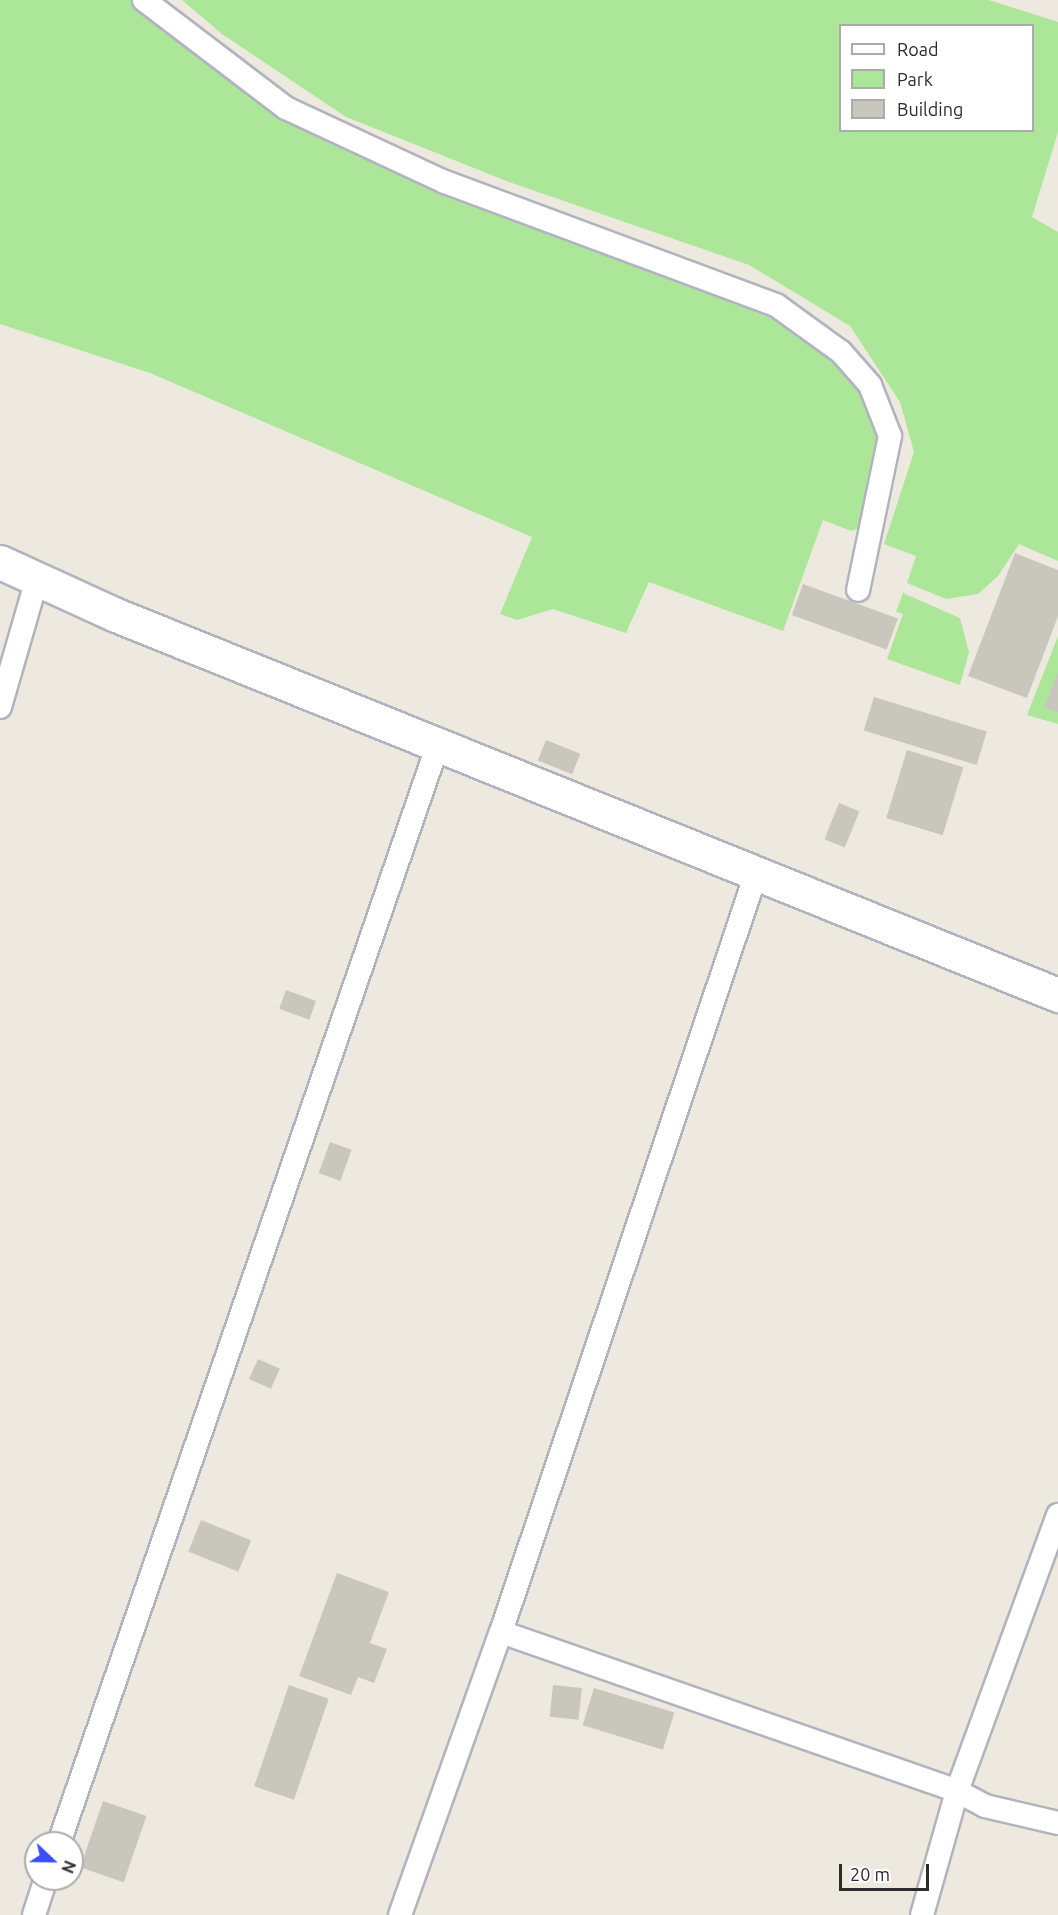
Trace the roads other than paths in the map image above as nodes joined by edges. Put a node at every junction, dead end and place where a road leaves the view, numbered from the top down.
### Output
1 (144, 0) edge
2 (0, 562) edge
3 (37, 579) junction
4 (858, 590) dead end
5 (0, 707) edge
6 (438, 744) junction
7 (757, 871) junction
8 (1058, 995) edge
9 (1058, 1515) edge
10 (501, 1632) junction
11 (957, 1791) junction
12 (1058, 1823) edge
13 (62, 1831) edge
14 (42, 1891) edge
15 (34, 1915) edge
16 (400, 1915) edge
17 (921, 1915) edge

1 - 4 street
2 - 3 street
3 - 5 street
3 - 6 street
6 - 7 street
6 - 13 street
7 - 8 street
7 - 10 street
9 - 11 street
10 - 11 street
10 - 16 street
11 - 12 street
11 - 17 street
14 - 15 street

